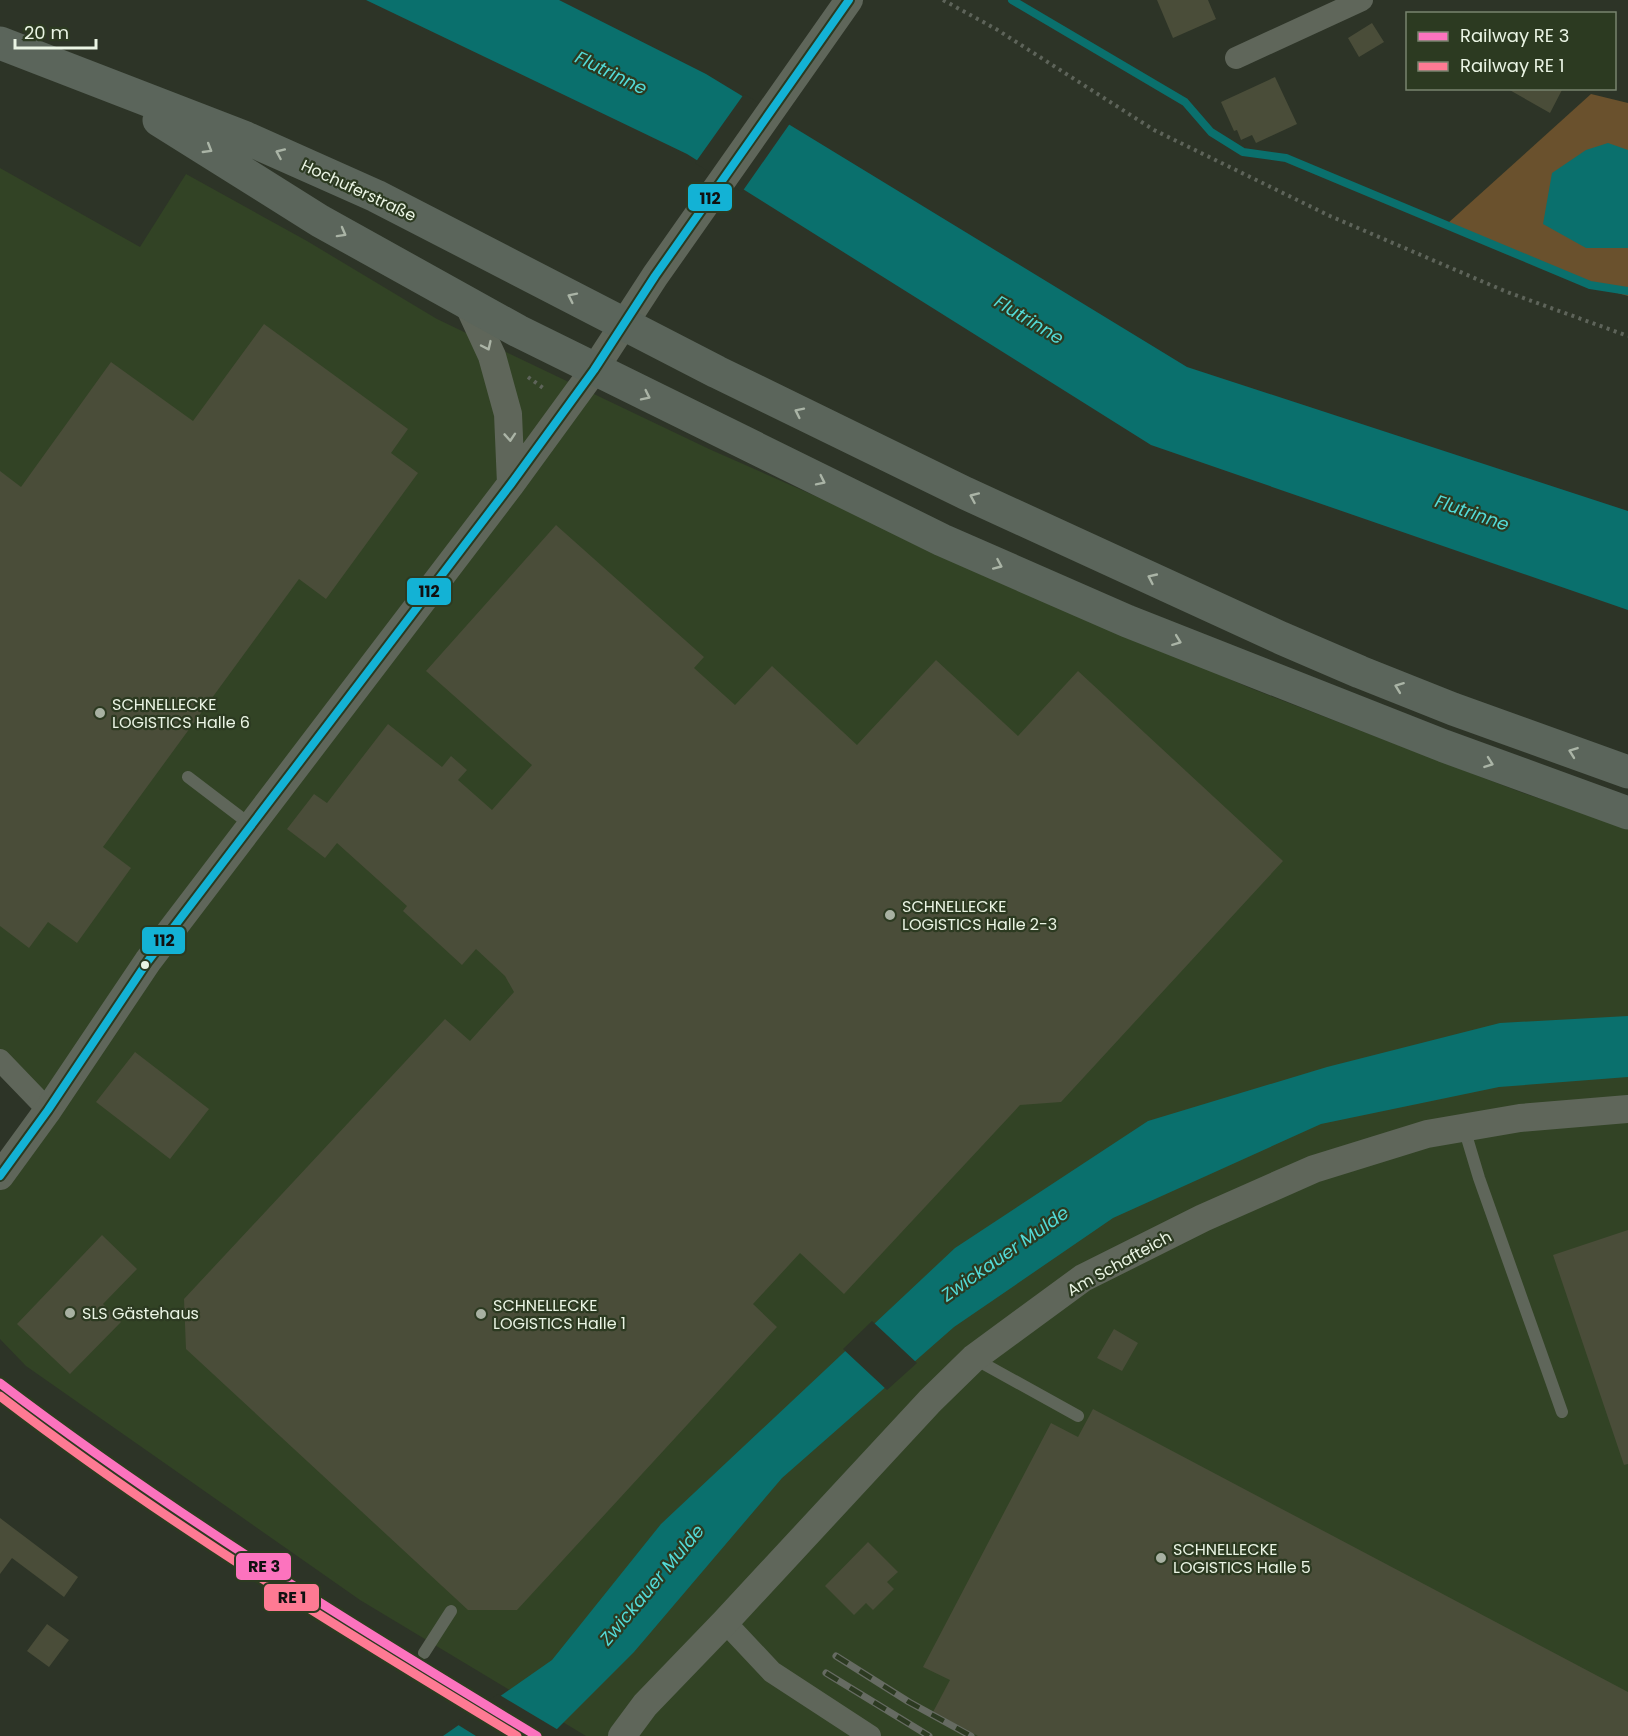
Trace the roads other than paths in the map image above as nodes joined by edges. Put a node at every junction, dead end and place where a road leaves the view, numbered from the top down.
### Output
1 (849, 0) edge
2 (1362, 0) edge
3 (0, 43) edge
4 (1236, 58) dead end
5 (85, 77) junction
6 (468, 304) junction
7 (624, 324) junction
8 (594, 370) junction
9 (511, 484) junction
10 (1628, 772) edge
11 (188, 777) dead end
12 (1628, 813) edge
13 (251, 825) junction
14 (0, 1060) edge
15 (1628, 1109) edge
16 (48, 1110) junction
17 (1464, 1128) junction
18 (0, 1176) edge
19 (974, 1358) junction
20 (1562, 1412) dead end
21 (1078, 1416) dead end
22 (451, 1611) dead end
23 (725, 1622) junction
24 (424, 1653) dead end
25 (622, 1736) edge
26 (870, 1736) edge

1 - 7 street
2 - 4 street
3 - 5 main road, Hochuferstraße
5 -> 6 main road, Hochuferstraße
7 -> 5 main road, Hochuferstraße
6 - 8 main road, Hochuferstraße
6 -> 9 street
7 - 8 street
10 -> 7 main road, Hochuferstraße
8 - 9 street
8 -> 12 main road, Hochuferstraße
9 - 13 street
11 - 13 lane
13 - 16 street
14 - 16 street
15 - 17 street, Am Schafteich
16 - 18 street
17 - 19 street, Am Schafteich
17 - 20 lane
19 - 21 lane
19 - 23 street, Am Schafteich
22 - 24 lane
23 - 25 street, Am Schafteich
23 - 26 street

